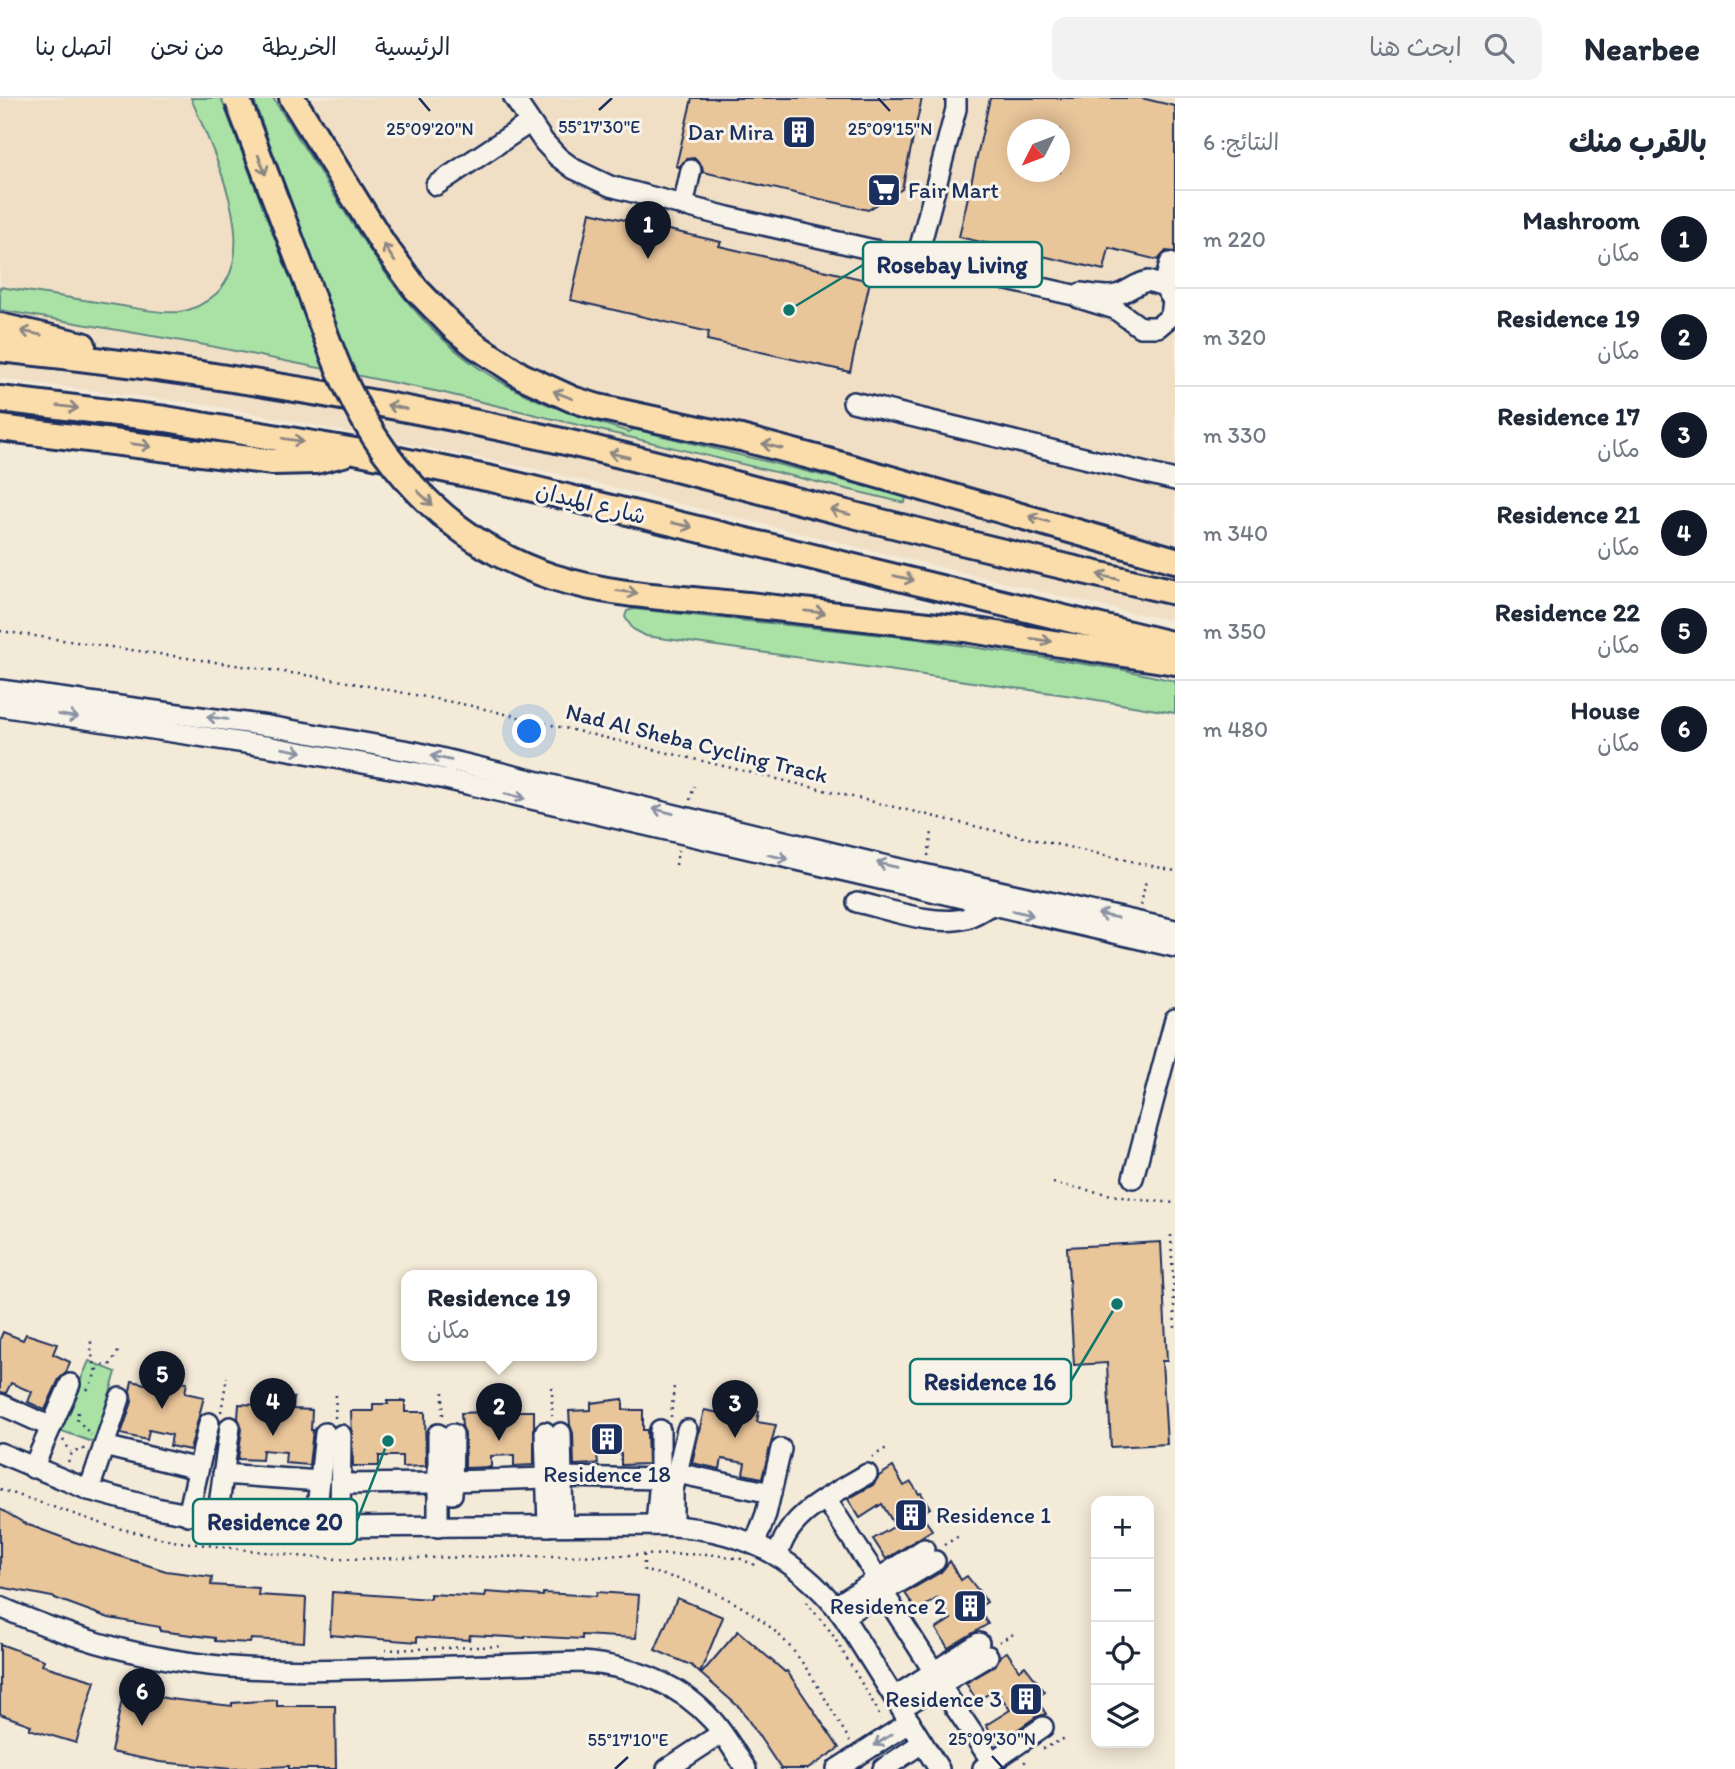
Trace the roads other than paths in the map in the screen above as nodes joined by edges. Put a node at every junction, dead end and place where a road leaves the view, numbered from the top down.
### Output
1 (292, 98) edge
2 (513, 98) edge
3 (238, 99) edge
4 (958, 102) edge
5 (529, 123) junction
6 (691, 170) dead end
7 (436, 185) dead end
8 (683, 206) junction
9 (917, 258) junction
10 (1170, 262) dead end
11 (1164, 286) junction
12 (1078, 296) junction
13 (0, 326) edge
14 (0, 349) edge
15 (168, 369) junction
16 (0, 399) edge
17 (853, 402) dead end
18 (0, 428) edge
19 (355, 450) junction
20 (1175, 480) edge
21 (1175, 560) edge
22 (1175, 592) edge
23 (1175, 645) edge
24 (1175, 662) edge
25 (0, 690) edge
26 (0, 706) edge
27 (857, 902) dead end
28 (991, 905) junction
29 (1175, 930) edge
30 (1175, 947) edge
31 (1175, 1019) edge
32 (1133, 1178) dead end
33 (77, 1390) road end
34 (120, 1398) dead end
35 (0, 1404) edge
36 (209, 1423) dead end
37 (51, 1427) junction
38 (230, 1427) dead end
39 (660, 1430) dead end
40 (687, 1430) dead end
41 (553, 1433) dead end
42 (446, 1434) dead end
43 (104, 1446) junction
44 (781, 1449) dead end
45 (0, 1453) edge
46 (33, 1468) junction
47 (198, 1469) junction
48 (223, 1474) junction
49 (867, 1474) dead end
50 (668, 1476) junction
51 (554, 1477) junction
52 (320, 1481) junction
53 (445, 1482) junction
54 (341, 1483) junction
55 (89, 1490) junction
56 (771, 1493) junction
57 (826, 1499) junction
58 (188, 1515) junction
59 (217, 1519) junction
60 (555, 1525) junction
61 (665, 1525) junction
62 (445, 1526) junction
63 (315, 1527) junction
64 (340, 1527) junction
65 (755, 1543) junction
66 (929, 1555) dead end
67 (772, 1563) junction
68 (880, 1585) junction
69 (0, 1607) edge
70 (839, 1611) junction
71 (983, 1649) dead end
72 (937, 1678) junction
73 (901, 1709) junction
74 (1042, 1727) dead end
75 (722, 1733) junction
76 (922, 1743) junction
77 (987, 1766) edge
78 (667, 1769) edge
79 (746, 1769) edge
80 (837, 1769) edge
81 (883, 1769) edge
82 (939, 1769) edge

21 -> 1 main road
2 - 5 street
3 -> 24 main road, bridge
4 - 9 street
5 - 7 street
5 - 8 street
6 - 8 street
8 - 9 street
9 - 12 street
10 - 11 street
11 - 12 street
11 - 12 street
15 -> 13 main road
14 - 15 main road
22 -> 15 main road
16 -> 19 main road, شارع الميدان
17 - 20 street
18 -> 19 main road
19 -> 23 main road, شارع الميدان
29 -> 25 street
26 -> 28 street
27 - 28 street
28 -> 30 street
31 - 32 street
33 - 37 street
34 - 43 street
35 - 37 street
36 - 47 street
37 - 46 street
38 - 48 street
39 - 50 street
40 - 50 street
41 - 51 street
42 - 53 street
43 - 47 street
43 - 55 street
44 - 56 street
45 - 46 street
46 - 55 street
47 - 58 street
48 - 52 street
48 - 59 street
49 - 57 street
50 - 51 street
50 - 56 street
50 - 61 street
51 - 53 street
51 - 60 street
52 - 54 street
52 - 63 street
53 - 54 street
53 - 62 street
54 - 64 street
55 - 58 street
56 - 65 street
57 - 67 street
57 - 68 street
58 - 59 street
59 - 63 street
60 - 61 street
60 - 62 street
61 - 65 street
62 - 64 street
63 - 64 street
65 - 67 street
66 - 68 street
67 - 70 street
68 - 70 street
68 - 72 street
69 - 75 street
70 - 73 street
71 - 72 street
72 - 73 street
72 - 77 street
73 - 76 street
73 -> 80 street
74 - 77 street
75 - 78 street
75 - 79 street
76 - 81 street
76 - 82 street

